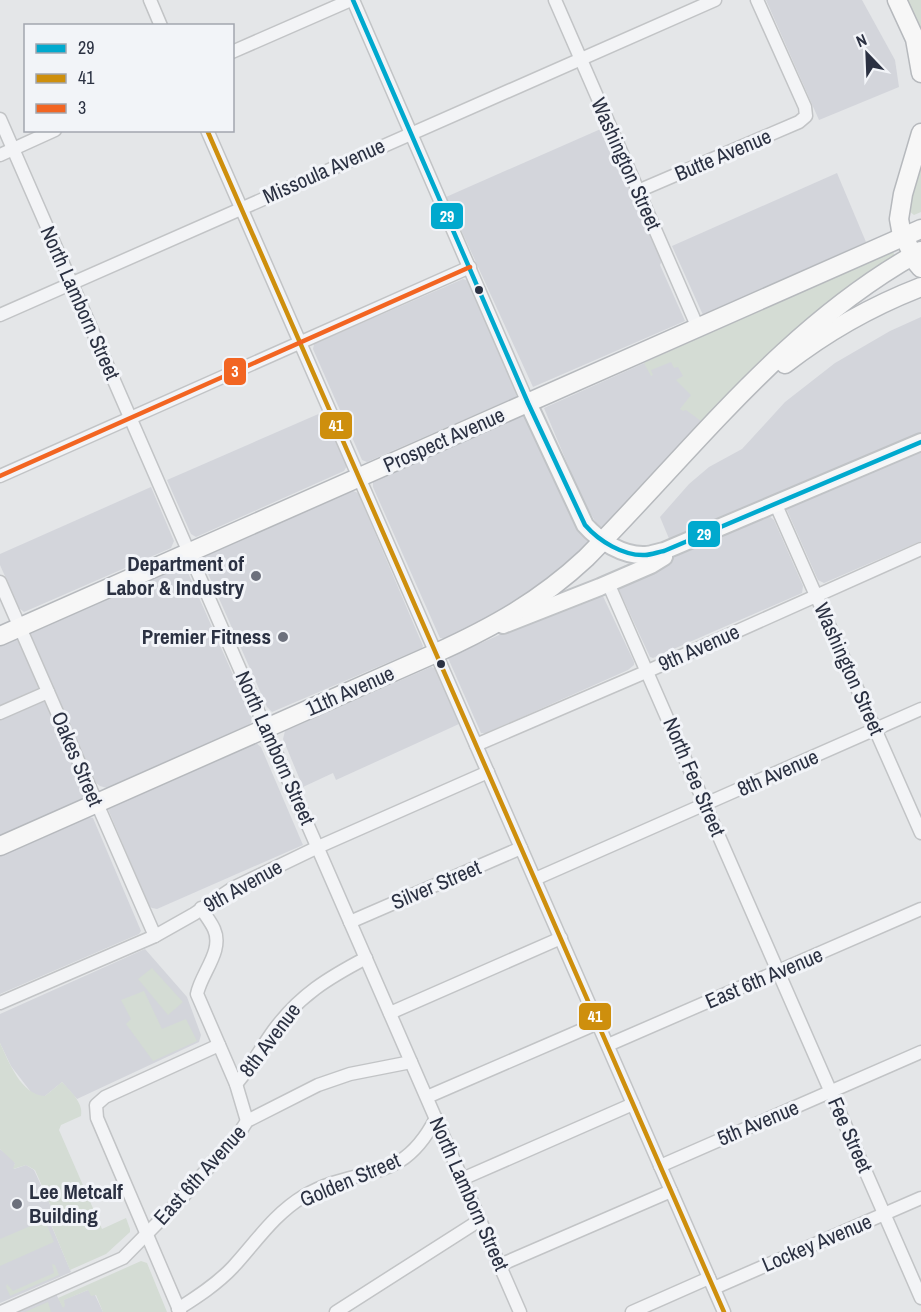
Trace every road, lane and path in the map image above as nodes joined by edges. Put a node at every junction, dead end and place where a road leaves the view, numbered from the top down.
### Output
1 (150, 0) edge
2 (352, 0) edge
3 (555, 0) edge
4 (715, 0) edge
5 (757, 0) edge
6 (897, 0) edge
7 (161, 24) edge
8 (234, 51) edge
9 (581, 60) junction
10 (921, 73) edge
11 (0, 119) edge
12 (51, 132) edge
13 (208, 132) edge
14 (411, 133) junction
15 (921, 133) edge
16 (13, 149) junction
17 (0, 155) edge
18 (638, 191) junction
19 (241, 208) junction
20 (913, 232) edge
21 (918, 258) edge
22 (470, 267) junction
23 (72, 283) junction
24 (921, 287) edge
25 (0, 315) edge
26 (698, 328) junction
27 (300, 342) junction
28 (528, 403) junction
29 (130, 418) junction
30 (719, 418) junction
31 (921, 442) edge
32 (0, 476) edge
33 (359, 478) junction
34 (776, 505) junction
35 (699, 536) junction
36 (603, 540) junction
37 (921, 549) edge
38 (189, 553) junction
39 (0, 582) edge
40 (608, 583) junction
41 (817, 596) junction
42 (20, 628) junction
43 (474, 635) junction
44 (0, 636) edge
45 (436, 653) junction
46 (648, 671) junction
47 (48, 692) junction
48 (921, 709) edge
49 (0, 713) edge
50 (266, 729) junction
51 (876, 729) junction
52 (476, 745) junction
53 (488, 772) junction
54 (96, 804) junction
55 (706, 805) junction
56 (921, 833) edge
57 (0, 846) edge
58 (318, 847) junction
59 (521, 848) junction
60 (535, 879) junction
61 (201, 908) junction
62 (921, 909) edge
63 (350, 921) junction
64 (154, 936) junction
65 (561, 938) junction
66 (366, 958) junction
67 (779, 972) junction
68 (0, 1003) edge
69 (390, 1013) junction
70 (598, 1023) junction
71 (219, 1045) junction
72 (608, 1045) junction
73 (921, 1052) edge
74 (411, 1062) junction
75 (236, 1084) junction
76 (831, 1092) junction
77 (427, 1097) junction
78 (633, 1104) junction
79 (436, 1118) junction
80 (248, 1121) junction
81 (660, 1166) junction
82 (462, 1179) junction
83 (671, 1191) junction
84 (921, 1198) edge
85 (884, 1214) junction
86 (480, 1220) junction
87 (146, 1234) junction
88 (500, 1265) junction
89 (712, 1283) junction
90 (921, 1298) edge
91 (179, 1310) edge
92 (1, 1312) edge
93 (336, 1312) edge
94 (520, 1312) edge
95 (632, 1312) edge
96 (724, 1312) edge

1 - 7 street
2 - 8 street
2 - 14 street
3 - 9 street, Washington Street
4 - 9 street, Missoula Avenue
5 - 18 street, Butte Avenue
6 - 10 highway
9 - 14 street, Missoula Avenue
9 - 18 street, Washington Street
11 - 16 street, North Lamborn Street
12 - 16 street
13 - 19 street
14 - 19 street, Missoula Avenue
14 - 22 street
15 - 20 highway
16 - 17 street
16 - 23 street, North Lamborn Street
18 - 26 street, Washington Street
19 - 23 street, Missoula Avenue
19 - 27 street
20 - 21 highway
20 - 26 highway, Prospect Avenue
21 - 30 highway
22 - 27 street
22 - 28 street
23 - 25 street, Missoula Avenue
23 - 29 street, North Lamborn Street
24 - 30 highway
26 - 28 highway, Prospect Avenue
27 - 29 street
27 - 33 street
28 - 33 highway, Prospect Avenue
28 - 36 main road
29 - 32 street
29 - 38 street, North Lamborn Street
30 - 36 highway
31 - 34 main road, 11th Avenue
33 - 38 highway, Prospect Avenue
33 - 45 street
34 - 35 main road, 11th Avenue
34 - 41 street, Washington Street
35 - 36 main road, 11th Avenue
35 - 40 main road, 11th Avenue
36 - 43 highway
37 - 41 street, 9th Avenue
38 - 42 highway, Prospect Avenue
38 - 50 street, North Lamborn Street
39 - 42 street, Oakes Street
40 - 43 main road, 11th Avenue
40 - 46 street, North Fee Street
41 - 46 street, 9th Avenue
41 - 51 street, Washington Street
42 - 44 highway, Prospect Avenue
42 - 47 street, Oakes Street
43 - 45 highway, 11th Avenue
45 - 50 highway, 11th Avenue
45 - 52 street
46 - 52 street, 9th Avenue
46 - 55 street, North Fee Street
47 - 49 street
47 - 54 street, Oakes Street
48 - 51 street, 8th Avenue
50 - 54 highway, 11th Avenue
50 - 58 street, North Lamborn Street
51 - 55 street, 8th Avenue
51 - 56 street, Washington Street
52 - 53 street
53 - 58 street, 9th Avenue
53 - 59 street
54 - 57 highway, 11th Avenue
54 - 64 street, Oakes Street
55 - 60 street, 8th Avenue
55 - 67 street, North Fee Street
58 - 61 street, 9th Avenue
58 - 63 street, North Lamborn Street
59 - 60 street
59 - 63 street, Silver Street
60 - 65 street
61 - 64 street, 9th Avenue
61 - 71 street
62 - 67 street, East 6th Avenue
63 - 66 street, North Lamborn Street
64 - 68 street, 9th Avenue
65 - 69 street
65 - 70 street
66 - 69 street, North Lamborn Street
66 - 75 street, 8th Avenue
67 - 72 street, East 6th Avenue
67 - 76 street, Fee Street
69 - 74 street, North Lamborn Street
70 - 72 street
70 - 77 street
71 - 75 street
71 - 87 street, 8th Avenue
72 - 78 street
73 - 76 street, 5th Avenue
74 - 77 street, North Lamborn Street
74 - 80 street, East 6th Avenue
75 - 80 street
76 - 81 street, 5th Avenue
76 - 85 street, Fee Street
77 - 79 street, North Lamborn Street
78 - 81 street
78 - 82 street
79 - 82 street, North Lamborn Street
79 - 91 street, Golden Street
80 - 87 street, East 6th Avenue
81 - 83 street
82 - 86 street, North Lamborn Street
83 - 88 street
83 - 89 street
84 - 85 street, Lockey Avenue
85 - 89 street, Lockey Avenue
85 - 90 street, Fee Street
86 - 88 street, North Lamborn Street
86 - 93 street
87 - 91 street
87 - 92 street, East 6th Avenue
88 - 94 street, North Lamborn Street
89 - 95 street, Lockey Avenue
89 - 96 street

